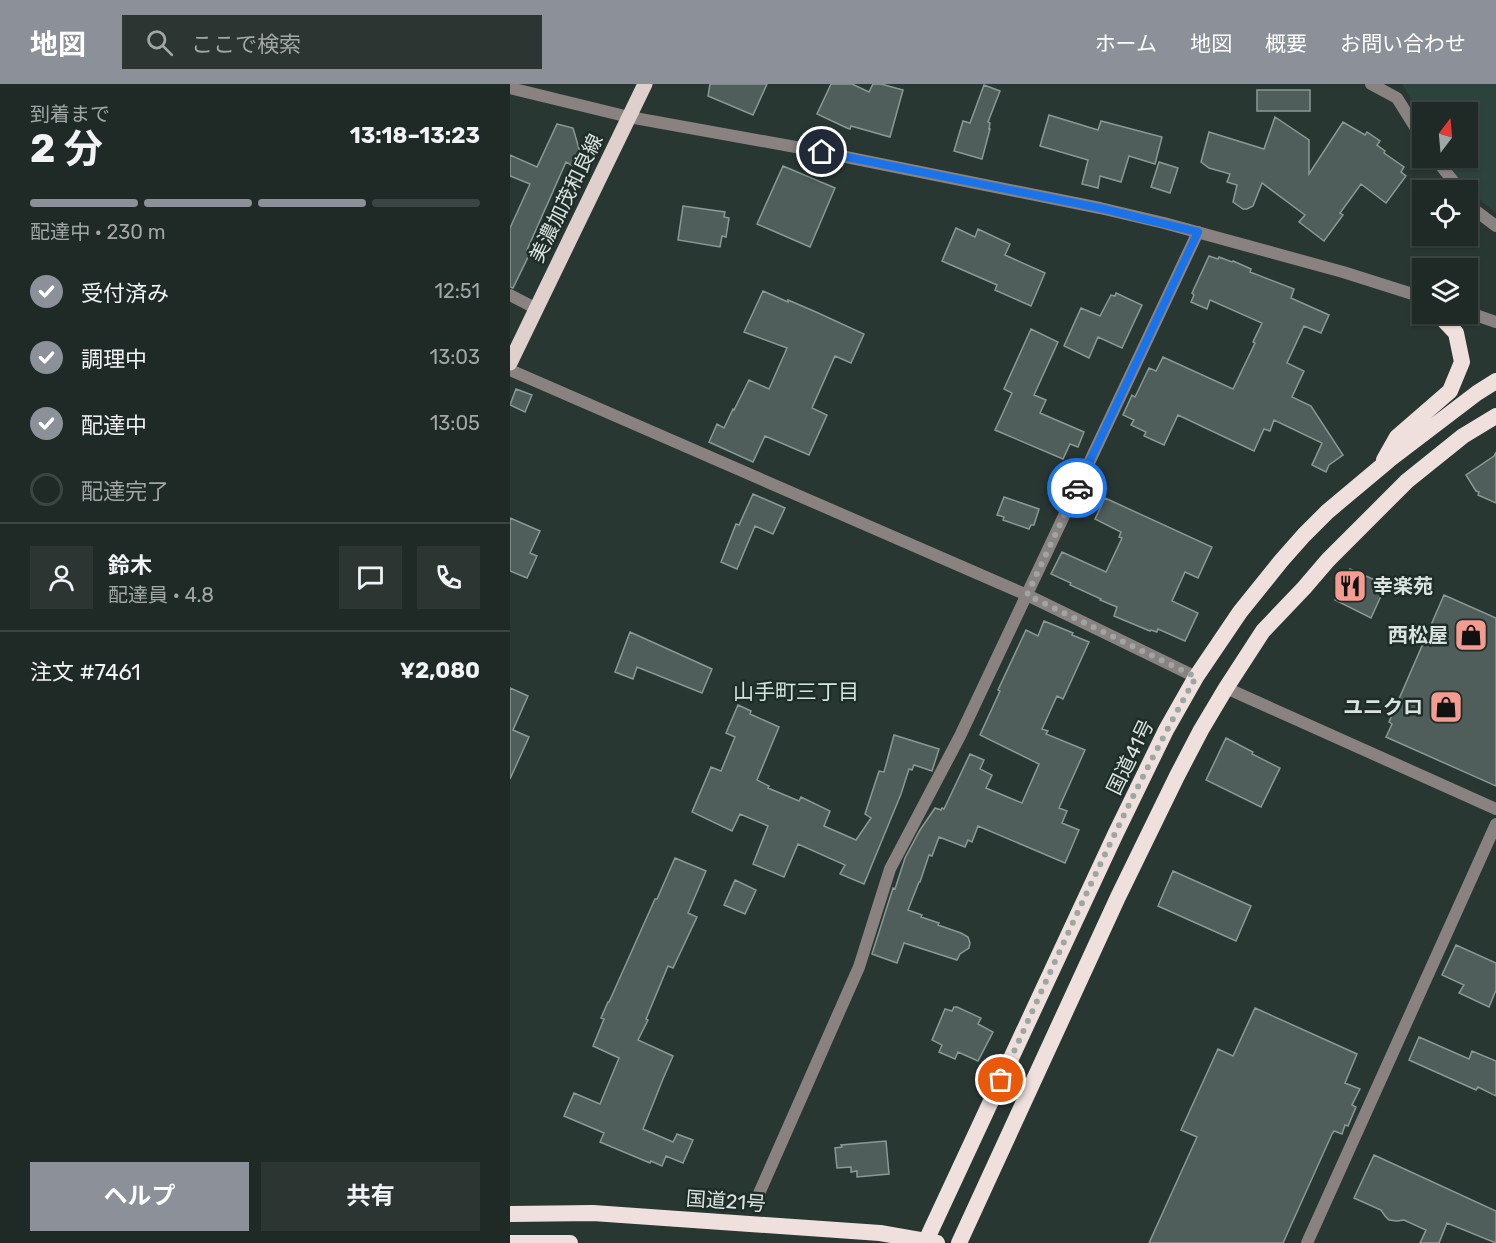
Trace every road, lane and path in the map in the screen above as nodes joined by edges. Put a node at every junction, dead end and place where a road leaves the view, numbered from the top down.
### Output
1 (645, 84) edge
2 (1371, 84) edge
3 (510, 88) edge
4 (629, 117) junction
5 (1412, 122) edge
6 (1443, 168) edge
7 (1452, 180) edge
8 (1478, 212) edge
9 (1496, 226) edge
10 (1198, 232) junction
11 (1412, 294) edge
12 (510, 295) edge
13 (537, 309) junction
14 (1478, 316) edge
15 (1496, 322) edge
16 (1447, 324) edge
17 (510, 363) edge
18 (510, 370) edge
19 (1496, 381) edge
20 (1496, 416) edge
21 (1379, 468) junction
22 (1027, 595) junction
23 (1196, 677) junction
24 (1226, 688) junction
25 (1496, 809) edge
26 (1496, 824) edge
27 (757, 1198) dead end
28 (510, 1214) edge
29 (929, 1242) edge
30 (510, 1243) edge
31 (570, 1243) edge
32 (959, 1243) edge
33 (1307, 1243) edge

1 - 4 main road, 美濃加茂和良線
2 - 5 street
3 - 4 street
4 - 10 street
4 - 13 main road, 美濃加茂和良線
6 - 7 street
8 - 9 street
10 - 11 street
10 - 22 street
12 - 13 street
13 - 17 main road, 美濃加茂和良線
14 - 15 street
16 - 21 highway
18 - 22 street
19 - 21 highway, 国道41号
20 - 24 highway
21 - 23 highway, 国道41号
22 - 23 street
22 - 27 street
23 - 29 highway, 国道41号
24 - 25 street
24 - 32 highway
26 - 33 street
28 - 29 highway, 国道21号
30 - 31 highway

